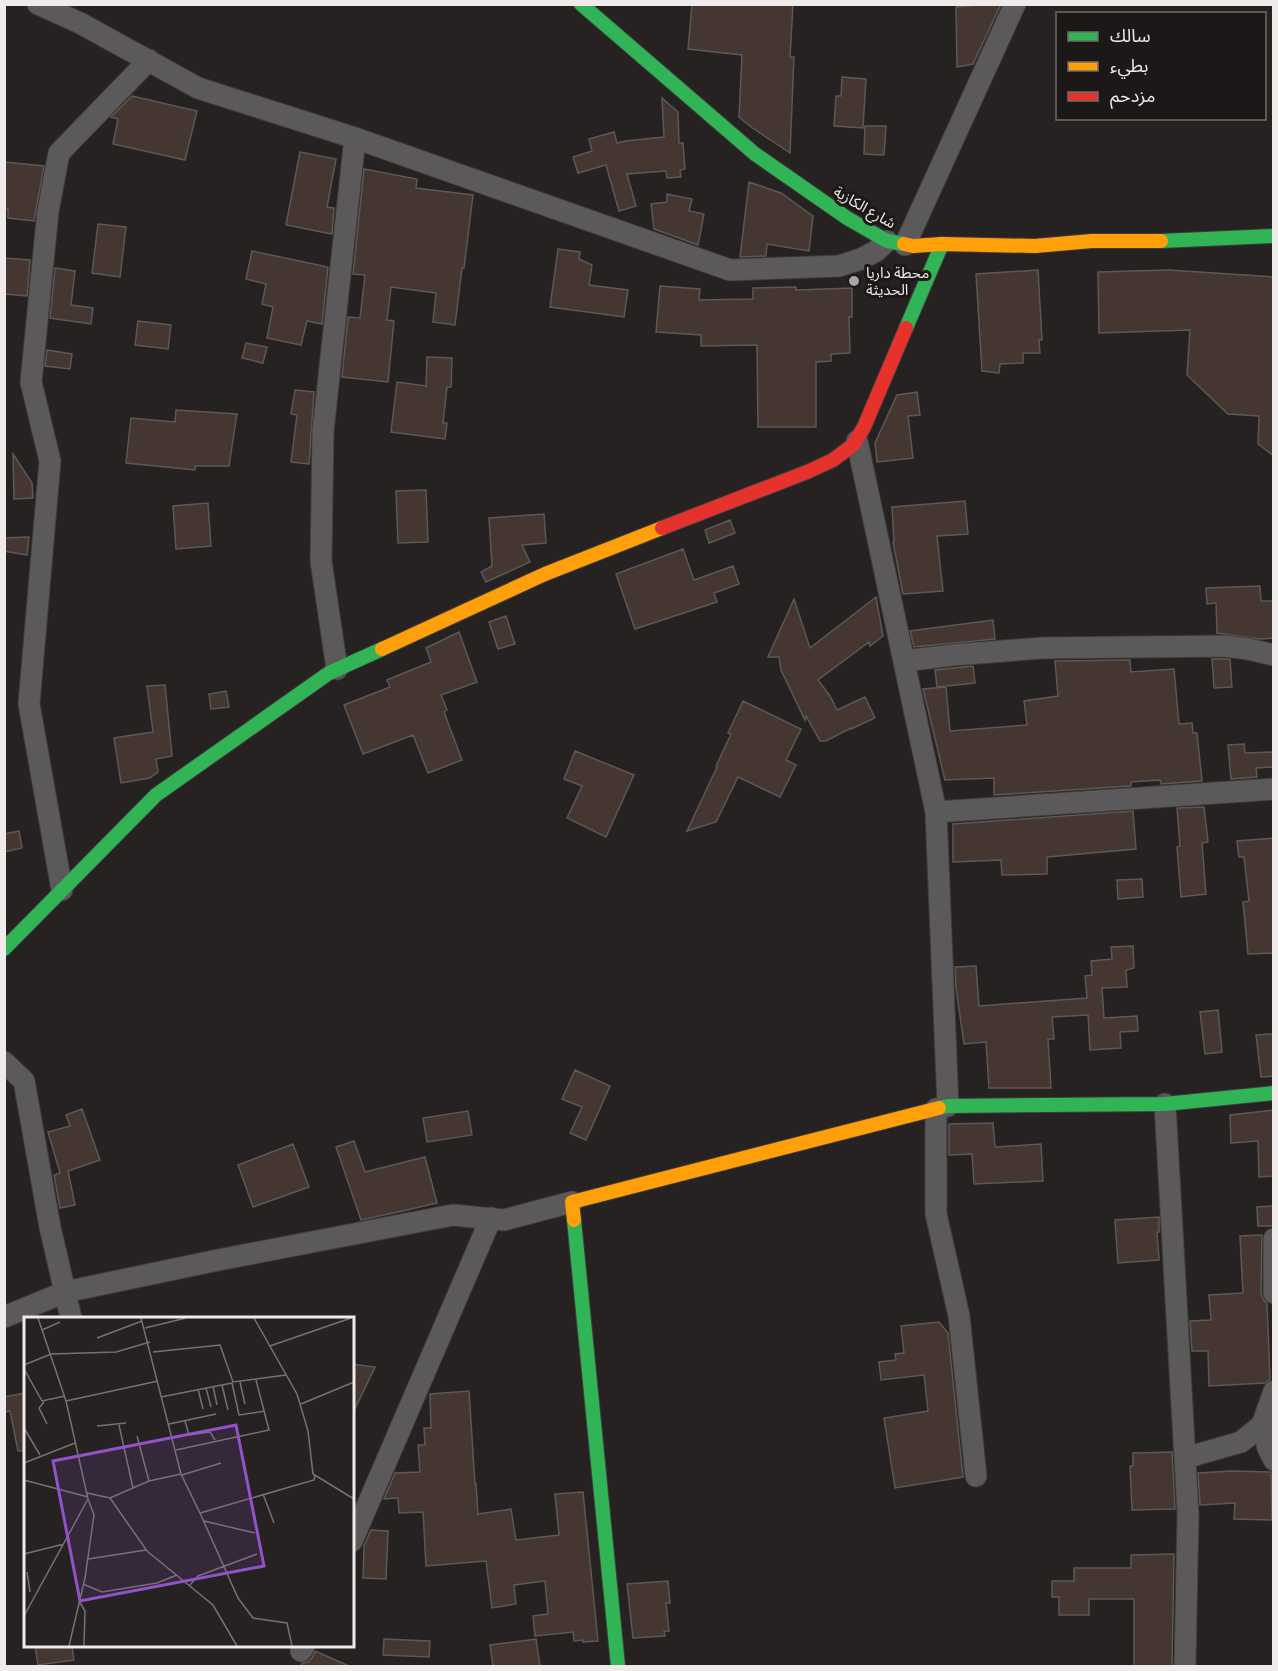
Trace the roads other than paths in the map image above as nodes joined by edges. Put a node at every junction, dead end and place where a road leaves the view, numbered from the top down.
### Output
1 (38, 4) edge
2 (581, 4) edge
3 (1015, 4) edge
4 (149, 60) junction
5 (355, 138) junction
6 (1274, 236) edge
7 (896, 243) junction
8 (942, 244) junction
9 (857, 441) junction
10 (1274, 655) edge
11 (904, 661) junction
12 (337, 669) junction
13 (1274, 789) edge
14 (936, 812) junction
15 (62, 890) junction
16 (4, 949) edge
17 (4, 1062) edge
18 (1274, 1093) edge
19 (1165, 1104) junction
20 (942, 1107) junction
21 (572, 1202) junction
22 (491, 1218) junction
23 (1274, 1239) edge
24 (65, 1292) junction
25 (1274, 1293) edge
26 (4, 1317) edge
27 (71, 1317) edge
28 (1274, 1391) edge
29 (1262, 1425) junction
30 (1185, 1458) junction
31 (1274, 1460) edge
32 (976, 1476) dead end
33 (354, 1536) edge
34 (618, 1666) edge
35 (1185, 1666) edge

1 - 4 street
2 - 7 street, شارع الكازية
3 - 7 street
4 - 5 street
4 - 15 street
5 - 7 street
5 - 12 street
6 - 8 street, شارع الكازية
7 - 8 street, شارع الكازية
8 - 9 street
9 - 11 street
9 - 12 street
10 - 11 street
11 - 14 street
12 - 15 street
13 - 14 street
14 - 20 street
15 - 16 street
17 - 24 street
18 - 19 street
19 - 20 street
19 - 30 street
20 - 21 street
20 - 32 street
21 - 22 street
21 - 34 street
22 - 24 street
22 - 33 street
23 - 25 street
24 - 26 street
24 - 27 street
28 - 29 street
29 - 30 street
29 - 31 street
30 - 35 street

